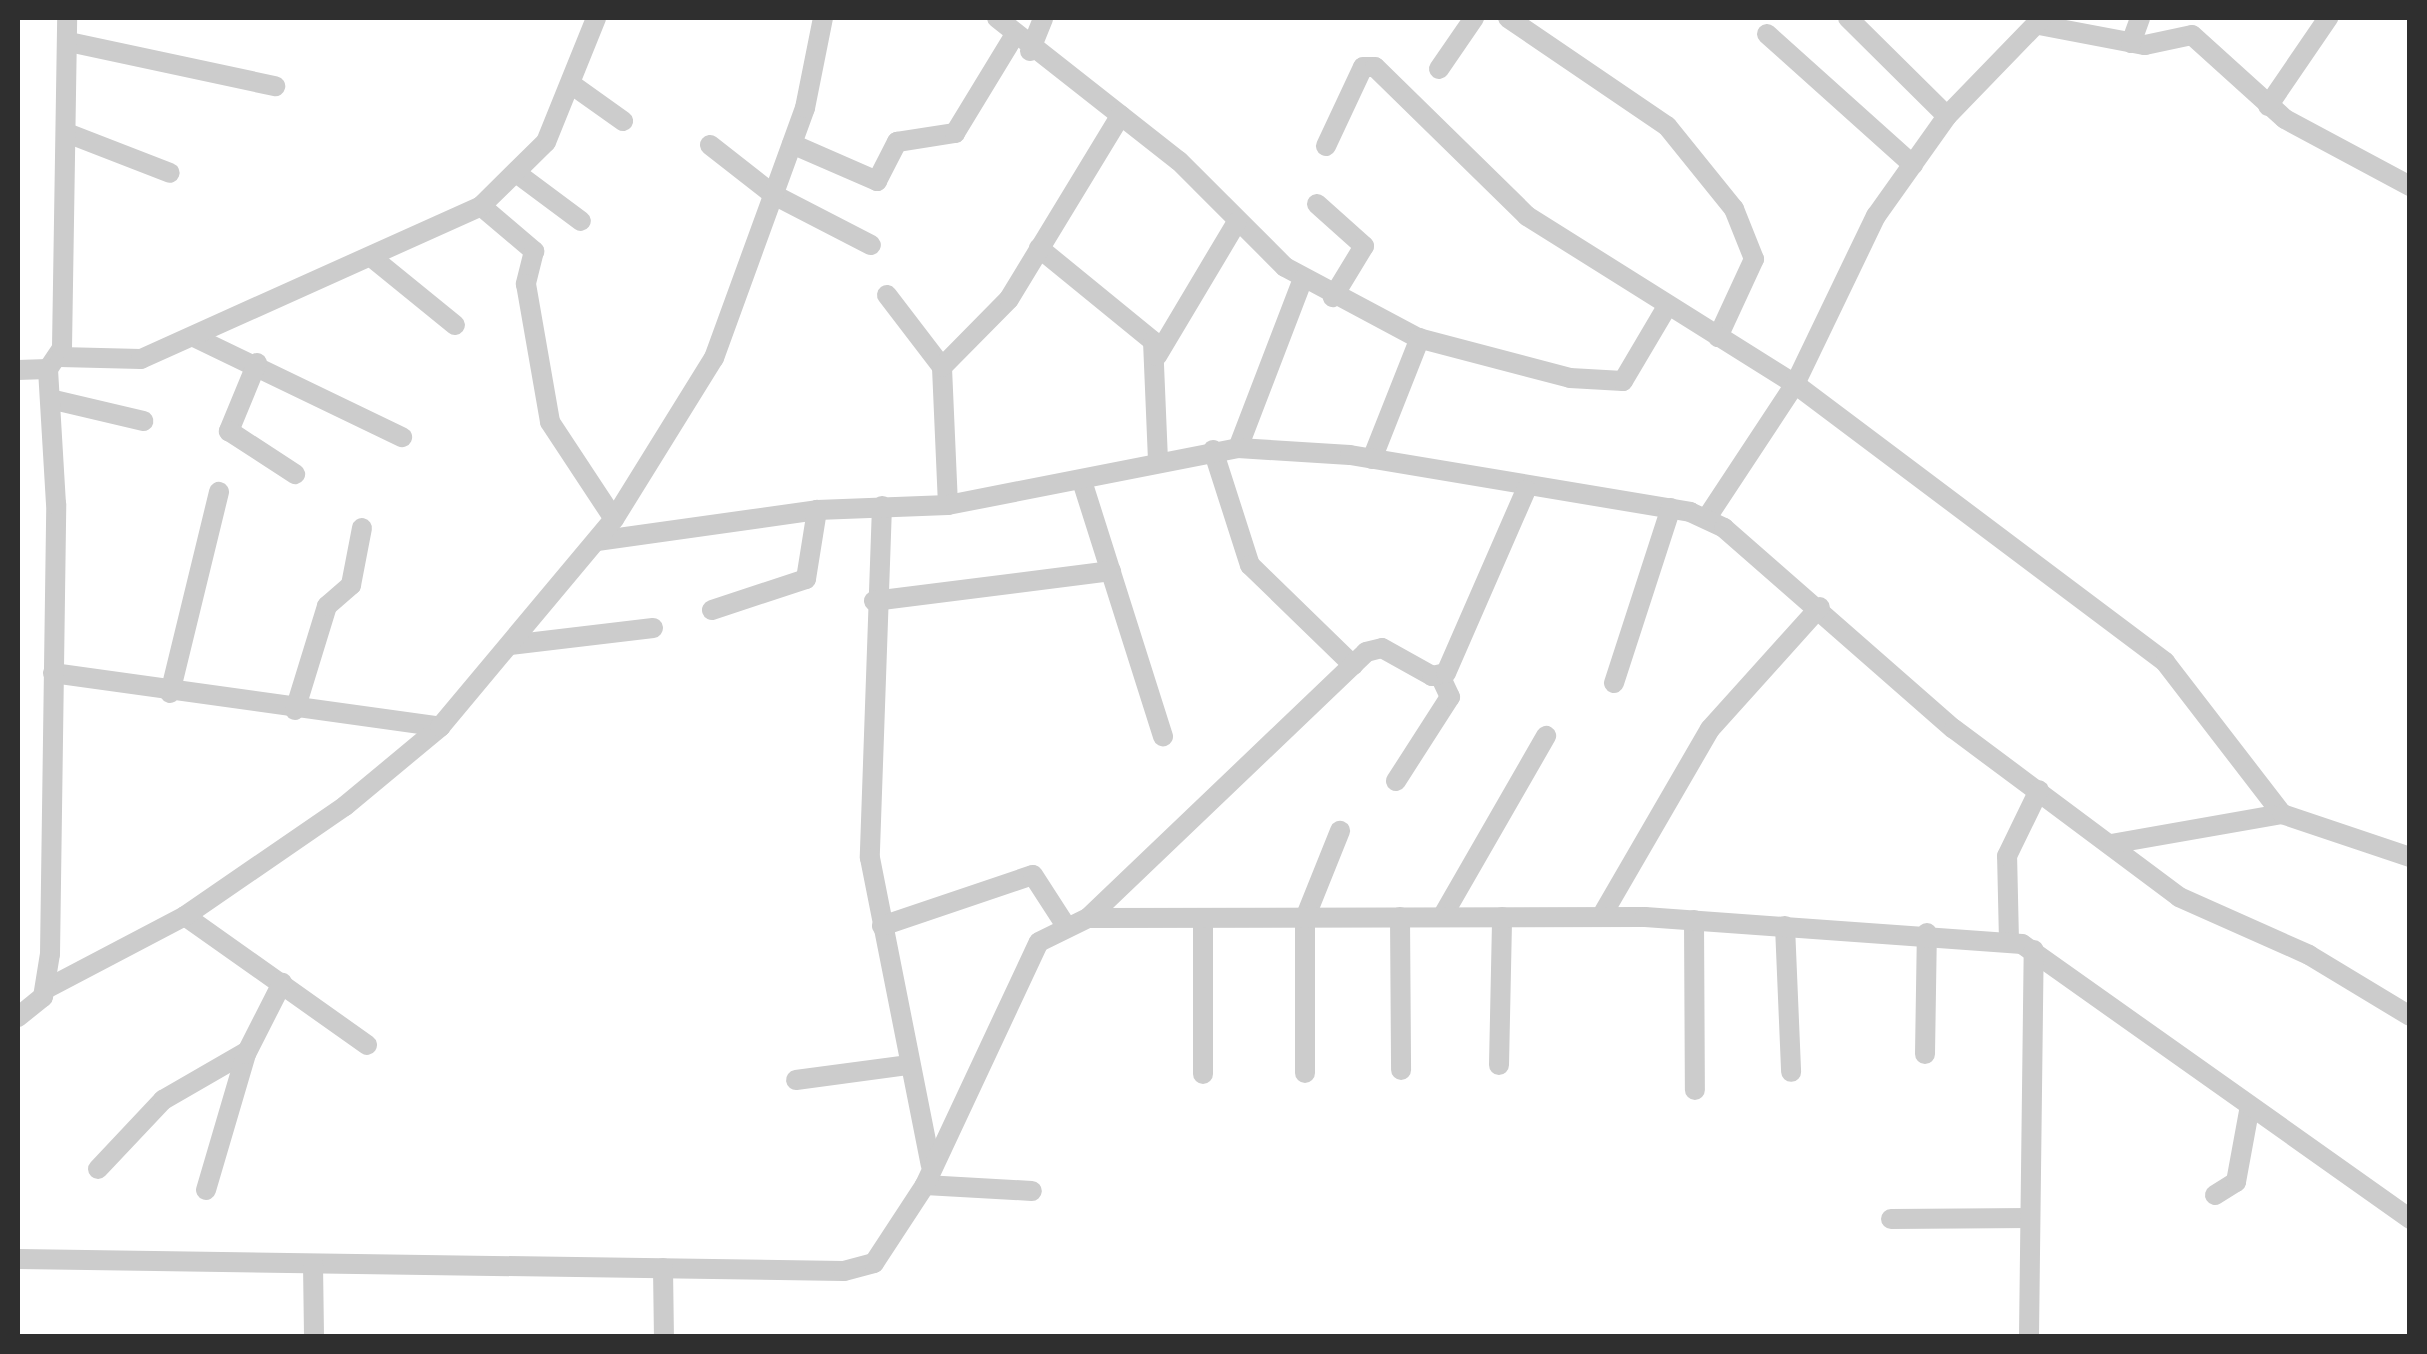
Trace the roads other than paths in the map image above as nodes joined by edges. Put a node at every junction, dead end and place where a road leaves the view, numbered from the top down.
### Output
1 (67, 18) edge
2 (596, 18) edge
3 (822, 18) edge
4 (997, 18) edge
5 (1043, 18) edge
6 (1474, 18) edge
7 (1508, 18) edge
8 (1848, 18) edge
9 (2140, 18) edge
10 (2328, 18) edge
11 (2040, 22) edge
12 (1767, 34) dead end
13 (1014, 36) junction
14 (69, 42) junction
15 (2132, 43) junction
16 (1030, 52) junction
17 (1439, 69) dead end
18 (572, 84) junction
19 (275, 86) dead end
20 (2268, 106) junction
21 (1122, 115) junction
22 (1947, 116) junction
23 (623, 121) dead end
24 (68, 133) junction
25 (792, 144) junction
26 (710, 146) dead end
27 (1326, 146) dead end
28 (1913, 165) junction
29 (170, 173) dead end
30 (519, 175) junction
31 (2410, 186) edge
32 (774, 195) junction
33 (1317, 204) dead end
34 (481, 206) junction
35 (581, 221) dead end
36 (1237, 222) junction
37 (871, 244) dead end
38 (1039, 248) junction
39 (375, 260) junction
40 (1303, 279) junction
41 (888, 295) dead end
42 (1334, 297) junction
43 (1666, 310) junction
44 (455, 325) dead end
45 (194, 337) junction
46 (1718, 337) junction
47 (1420, 338) junction
48 (1156, 356) junction
49 (257, 363) junction
50 (54, 364) junction
51 (942, 367) junction
52 (18, 370) edge
53 (1795, 384) junction
54 (50, 399) junction
55 (142, 420) dead end
56 (402, 438) dead end
57 (1238, 448) junction
58 (1213, 450) junction
59 (1372, 459) junction
60 (1158, 461) junction
61 (295, 474) dead end
62 (1082, 481) junction
63 (1526, 490) junction
64 (219, 492) dead end
65 (882, 506) junction
66 (948, 506) junction
67 (1671, 508) junction
68 (816, 510) junction
69 (1708, 516) junction
70 (614, 519) junction
71 (362, 528) dead end
72 (596, 540) junction
73 (1110, 571) junction
74 (874, 601) junction
75 (1820, 608) junction
76 (712, 610) dead end
77 (653, 628) dead end
78 (510, 644) junction
79 (1353, 665) junction
80 (52, 672) junction
81 (1440, 676) junction
82 (1614, 683) dead end
83 (170, 693) junction
84 (295, 710) junction
85 (440, 728) junction
86 (1163, 736) dead end
87 (1546, 736) dead end
88 (1396, 781) dead end
89 (2039, 790) junction
90 (2282, 814) junction
91 (1340, 830) dead end
92 (2111, 844) junction
93 (2410, 857) edge
94 (185, 916) junction
95 (1442, 917) junction
96 (1502, 917) junction
97 (1601, 917) junction
98 (1088, 918) junction
99 (1203, 918) junction
100 (1305, 918) junction
101 (1400, 918) junction
102 (1694, 920) junction
103 (1064, 923) junction
104 (882, 926) junction
105 (1785, 926) junction
106 (1927, 933) junction
107 (2009, 941) junction
108 (2034, 950) junction
109 (282, 984) junction
110 (46, 989) junction
111 (2410, 1016) edge
112 (18, 1017) edge
113 (367, 1045) dead end
114 (246, 1052) junction
115 (1925, 1054) dead end
116 (909, 1065) junction
117 (1499, 1065) dead end
118 (1401, 1070) dead end
119 (1791, 1072) dead end
120 (1305, 1073) dead end
121 (1203, 1074) dead end
122 (796, 1080) dead end
123 (1695, 1090) dead end
124 (2250, 1106) junction
125 (98, 1170) dead end
126 (928, 1175) junction
127 (206, 1190) dead end
128 (1032, 1191) dead end
129 (2215, 1195) dead end
130 (2030, 1218) junction
131 (1891, 1219) dead end
132 (2410, 1219) edge
133 (18, 1259) edge
134 (313, 1264) junction
135 (663, 1268) junction
136 (314, 1336) edge
137 (664, 1336) edge
138 (2029, 1336) edge

1 - 14 street
2 - 18 street
3 - 25 street
4 - 13 street
5 - 16 street
6 - 17 street
7 - 46 street
8 - 22 street
9 - 15 street
10 - 20 street
11 - 15 street
11 - 22 street
12 - 28 street
13 - 16 street
13 - 25 street
14 - 19 street
14 - 24 street
15 - 20 street
16 - 21 street
18 - 23 street
18 - 30 street
20 - 31 street
21 - 36 street
21 - 38 street
22 - 28 street
24 - 29 street
24 - 50 street
25 - 32 street
26 - 32 street
27 - 43 street
28 - 53 street
30 - 34 street
30 - 35 street
32 - 37 street
32 - 70 street
33 - 42 street
34 - 39 street
34 - 70 street
36 - 40 street
36 - 48 street
38 - 48 street
38 - 51 street
39 - 44 street
39 - 45 street
40 - 42 street
40 - 57 street
41 - 51 street
42 - 47 street
43 - 46 street
43 - 47 street
45 - 49 street
45 - 50 street
46 - 53 street
47 - 59 street
48 - 60 street
49 - 56 street
49 - 61 street
50 - 52 street
50 - 54 street
51 - 66 street
53 - 69 street
53 - 90 street
54 - 55 street
54 - 80 street
57 - 58 street
57 - 59 street
58 - 60 street
58 - 79 street
59 - 63 street
60 - 62 street
62 - 66 street
62 - 73 street
63 - 67 street
63 - 81 street
64 - 83 street
65 - 66 street
65 - 68 street
65 - 74 street
67 - 69 street
67 - 82 street
68 - 72 street
68 - 76 street
69 - 75 street
70 - 72 street
71 - 84 street
72 - 78 street
73 - 74 street
73 - 86 street
74 - 104 street
75 - 89 street
75 - 97 street
77 - 78 street
78 - 85 street
79 - 81 street
79 - 98 street
80 - 83 street
80 - 110 street
81 - 88 street
83 - 84 street
84 - 85 street
85 - 94 street
87 - 95 street
89 - 92 street
89 - 107 street
90 - 92 street
90 - 93 street
91 - 100 street
92 - 111 street
94 - 109 street
94 - 110 street
95 - 96 street
95 - 101 street
96 - 97 street
96 - 117 street
97 - 102 street
98 - 99 street
98 - 103 street
99 - 100 street
99 - 121 street
100 - 101 street
100 - 120 street
101 - 118 street
102 - 105 street
102 - 123 street
103 - 104 street
103 - 126 street
104 - 116 street
105 - 106 street
105 - 119 street
106 - 107 street
106 - 115 street
107 - 108 street
108 - 124 street
108 - 130 street
109 - 113 street
109 - 114 street
110 - 112 street
114 - 125 street
114 - 127 street
116 - 122 street
116 - 126 street
124 - 129 street
124 - 132 street
126 - 128 street
126 - 135 street
130 - 131 street
130 - 138 street
133 - 134 street
134 - 135 street
134 - 136 street
135 - 137 street

